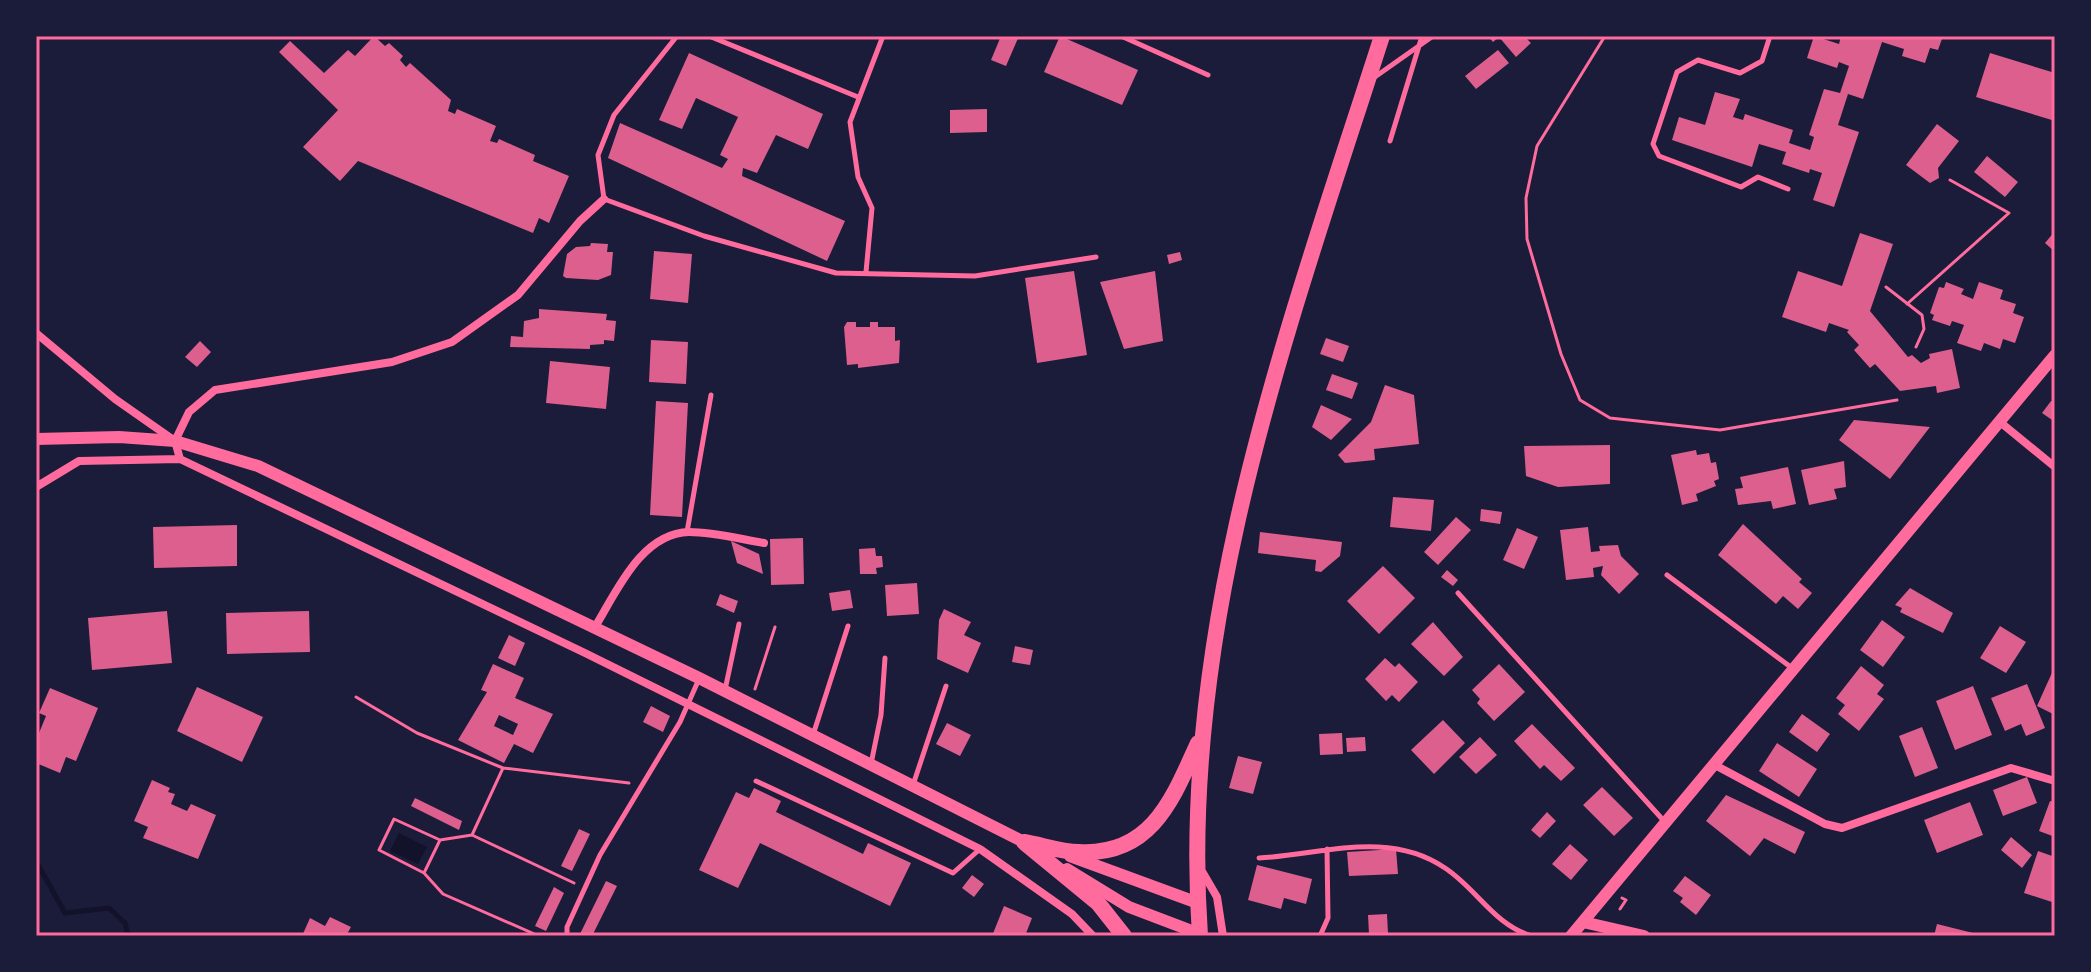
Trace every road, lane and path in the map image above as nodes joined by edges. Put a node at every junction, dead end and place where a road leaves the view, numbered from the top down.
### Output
1 (677, 36) edge
2 (709, 36) edge
3 (883, 36) edge
4 (1121, 36) edge
5 (1382, 36) edge
6 (1422, 36) edge
7 (1433, 36) edge
8 (1605, 36) edge
9 (1770, 36) edge
10 (1417, 50) junction
11 (1208, 75) dead end
12 (1368, 82) junction
13 (858, 97) junction
14 (1390, 141) dead end
15 (1950, 180) dead end
16 (1788, 189) dead end
17 (604, 199) junction
18 (1096, 257) dead end
19 (866, 272) junction
20 (1886, 287) dead end
21 (1907, 304) junction
22 (36, 333) edge
23 (1916, 347) dead end
24 (2055, 355) edge
25 (711, 395) dead end
26 (1897, 400) dead end
27 (2000, 422) junction
28 (36, 439) edge
29 (175, 441) junction
30 (180, 459) junction
31 (2055, 467) edge
32 (36, 487) edge
33 (687, 532) junction
34 (764, 543) dead end
35 (1667, 575) dead end
36 (1458, 593) dead end
37 (739, 624) dead end
38 (848, 626) dead end
39 (595, 627) junction
40 (775, 627) dead end
41 (885, 658) dead end
42 (1793, 668) junction
43 (699, 678) junction
44 (946, 686) dead end
45 (725, 691) junction
46 (356, 697) dead end
47 (688, 704) junction
48 (750, 704) junction
49 (1203, 730) junction
50 (813, 736) junction
51 (1713, 764) junction
52 (871, 765) junction
53 (503, 768) junction
54 (756, 781) dead end
55 (2055, 781) edge
56 (643, 785) junction
57 (913, 786) junction
58 (1665, 822) junction
59 (472, 835) junction
60 (440, 840) junction
61 (1024, 842) junction
62 (980, 849) junction
63 (1327, 849) junction
64 (1259, 858) dead end
65 (1198, 864) junction
66 (424, 873) junction
67 (585, 888) junction
68 (1626, 900) dead end
69 (1198, 903) junction
70 (1620, 909) dead end
71 (1583, 922) junction
72 (1200, 935) edge
73 (539, 936) edge
74 (567, 936) edge
75 (1093, 936) edge
76 (1124, 936) edge
77 (1223, 936) edge
78 (1320, 936) edge
79 (1532, 936) edge
80 (1571, 936) edge
81 (1644, 936) edge

1 - 17 lane
2 - 13 lane
3 - 13 lane
4 - 11 lane
5 - 12 highway
6 - 10 lane
7 - 10 lane
8 - 26 path
9 - 16 lane
10 - 12 lane
10 - 14 lane
12 - 49 highway
13 - 19 lane
15 - 21 path
17 - 19 lane
17 - 29 street
18 - 19 lane
20 - 21 path
21 - 23 path
22 - 29 street
24 - 27 street
25 - 33 lane
27 - 31 street
27 - 42 street
28 - 29 street
29 - 30 street
29 - 39 street
30 - 32 street
30 - 47 street
33 - 34 street
33 - 39 street
35 - 42 lane
36 - 58 lane
37 - 45 lane
38 - 50 lane
39 - 43 street
40 - 48 path
41 - 52 lane
42 - 51 street
43 - 45 street
43 - 47 lane
44 - 57 lane
45 - 48 street
46 - 53 path
47 - 56 lane
47 - 62 street
48 - 50 street
49 - 61 highway
49 - 65 highway
50 - 52 street
51 - 55 street
51 - 58 street
52 - 57 street
53 - 56 path
53 - 59 path
54 - 62 lane
56 - 67 lane
57 - 61 street
58 - 71 street
59 - 60 path
59 - 67 path
60 - 66 path
60 - 66 path
61 - 69 street
61 - 72 street
61 - 76 highway
62 - 75 street
63 - 64 lane
63 - 78 lane
63 - 79 lane
65 - 69 highway
65 - 77 street
66 - 73 path
67 - 74 lane
68 - 70 path
69 - 72 highway
71 - 80 street
71 - 81 street

